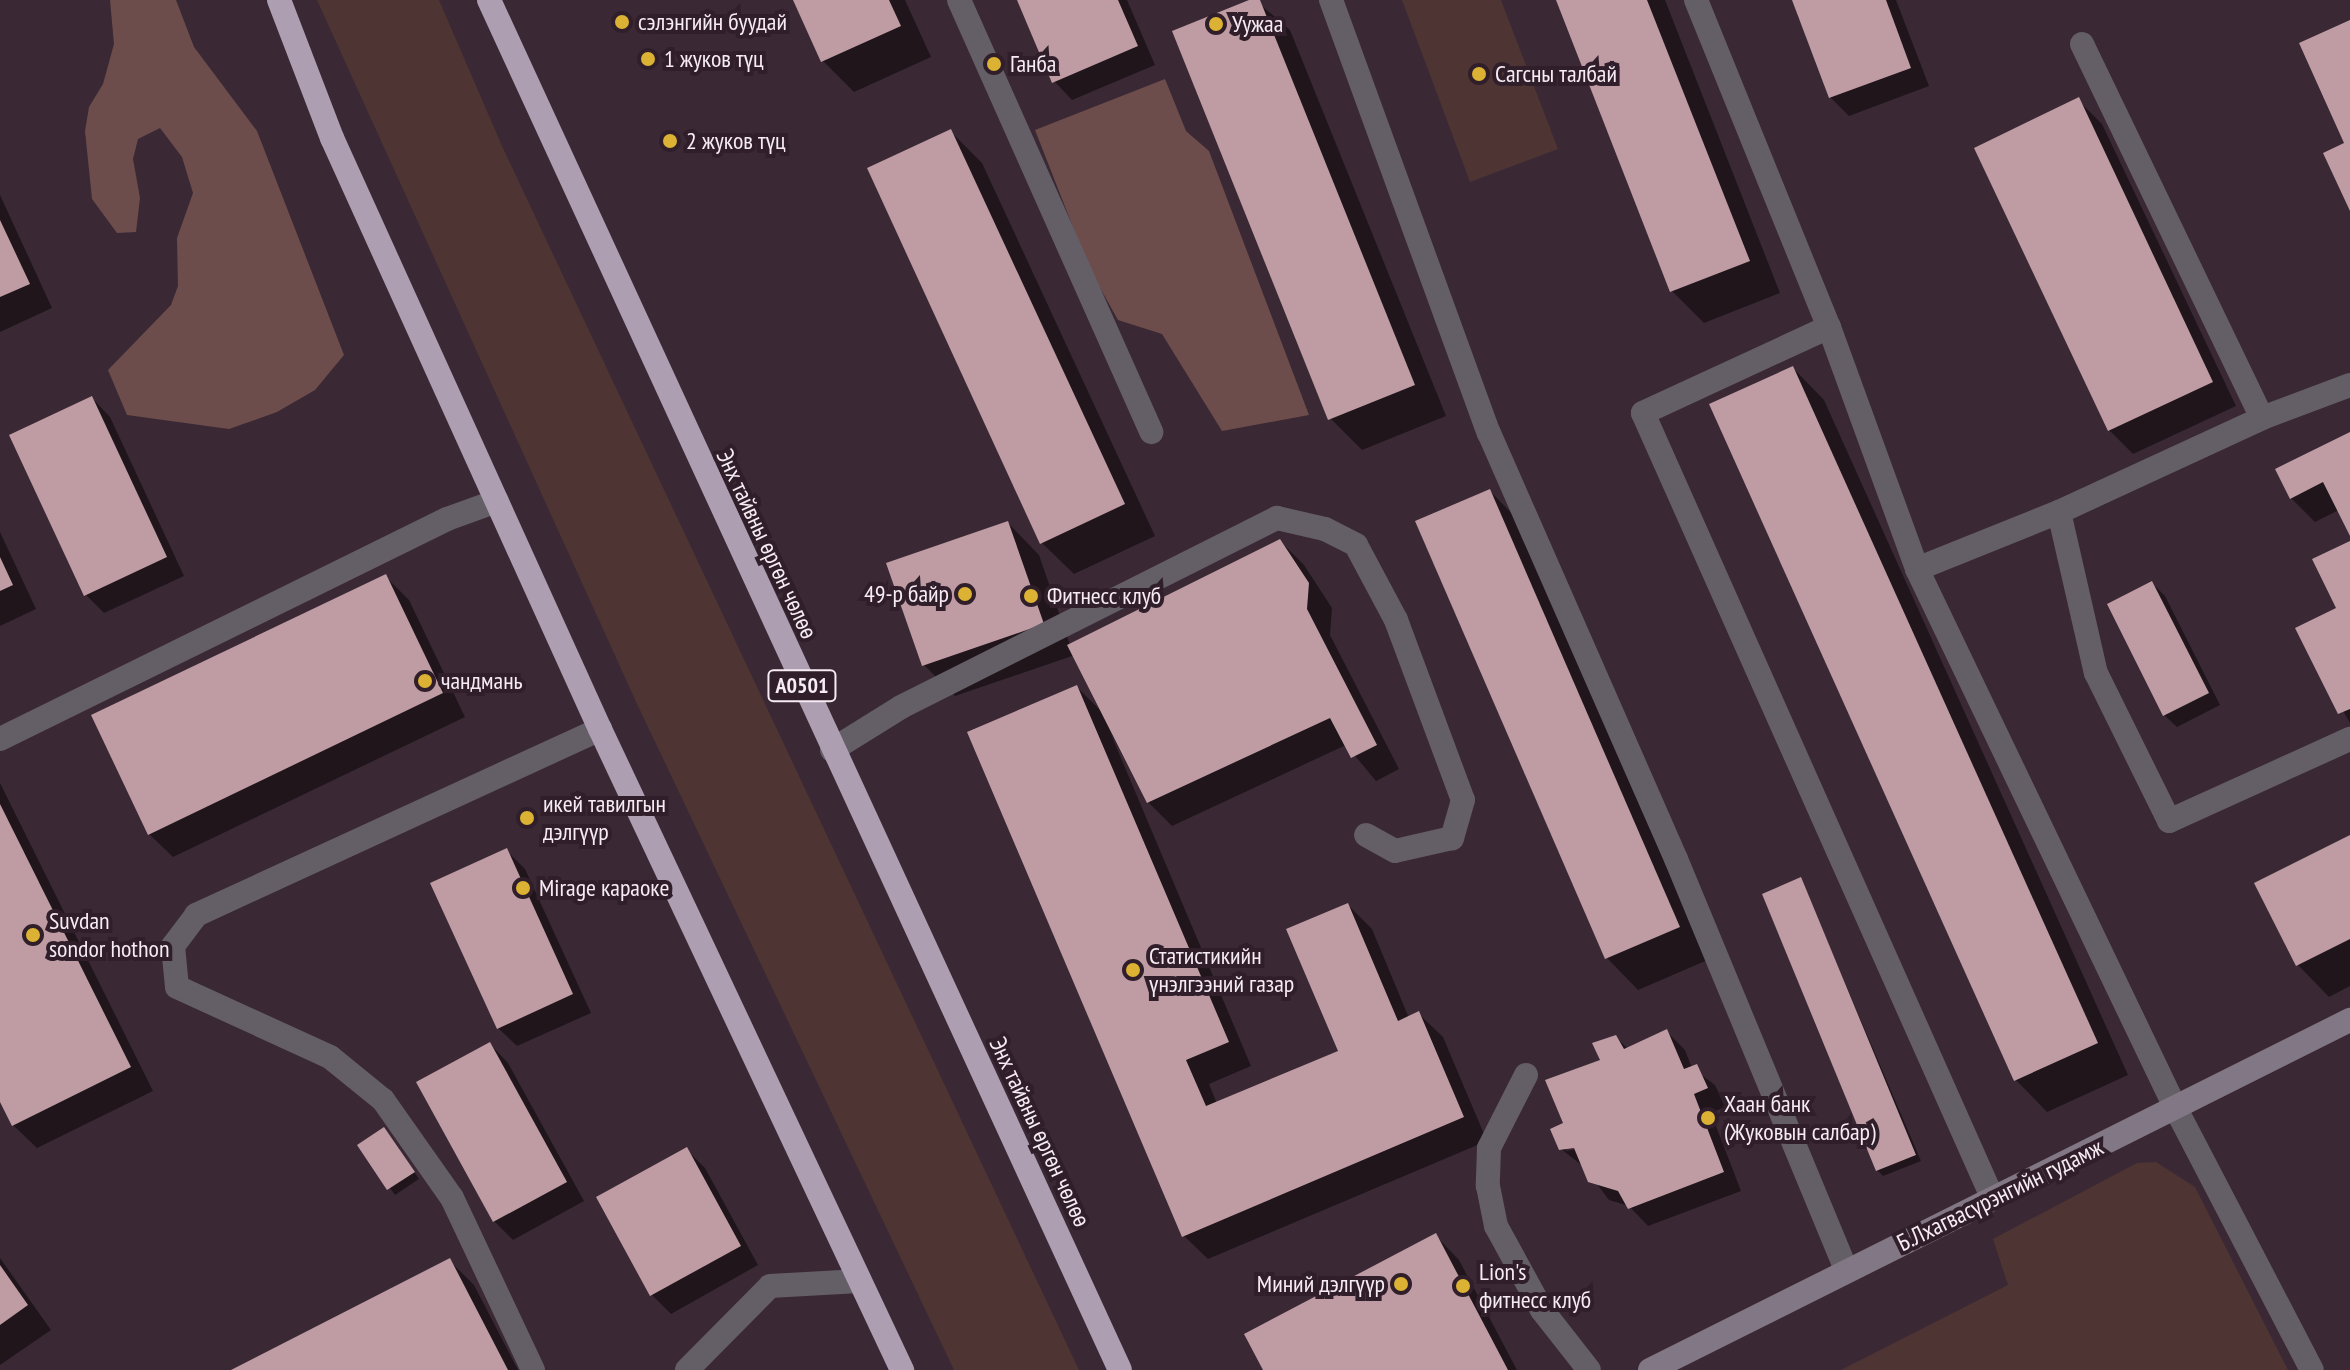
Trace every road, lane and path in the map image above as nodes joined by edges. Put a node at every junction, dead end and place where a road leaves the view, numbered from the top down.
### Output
1 (279, 0) edge
2 (489, 0) edge
3 (959, 0) edge
4 (1331, 0) edge
5 (1696, 0) edge
6 (2082, 44) dead end
7 (1829, 327) junction
8 (2350, 385) edge
9 (2262, 418) junction
10 (1151, 432) dead end
11 (497, 501) junction
12 (2059, 512) junction
13 (1917, 569) junction
14 (600, 729) junction
15 (0, 739) edge
16 (2350, 739) edge
17 (832, 750) junction
18 (1366, 835) dead end
19 (2350, 1020) edge
20 (1526, 1075) dead end
21 (2176, 1109) junction
22 (1992, 1197) junction
23 (1847, 1271) junction
24 (859, 1281) junction
25 (533, 1370) edge
26 (687, 1370) edge
27 (902, 1370) edge
28 (1120, 1370) edge
29 (1589, 1370) edge
30 (1650, 1370) edge
31 (2312, 1370) edge

1 - 11 highway
2 - 17 highway, Энх тайвны өргөн чөлөө / A0501
3 - 10 street
4 - 23 street
5 - 7 street
6 - 9 street
7 - 13 street
7 - 22 street
8 - 9 street
9 - 12 street
11 - 14 highway
11 - 15 street
12 - 13 street
12 - 16 street
13 - 21 street
14 - 24 highway
14 - 25 street
17 - 18 street
17 - 28 highway, Энх тайвны өргөн чөлөө / A0501
19 - 21 street, Б.Лхагвасүрэнгийн гудамж
20 - 29 street
21 - 22 street, Б.Лхагвасүрэнгийн гудамж
21 - 31 street
22 - 23 street, Б.Лхагвасүрэнгийн гудамж
23 - 30 street, Б.Лхагвасүрэнгийн гудамж
24 - 26 street
24 - 27 highway

